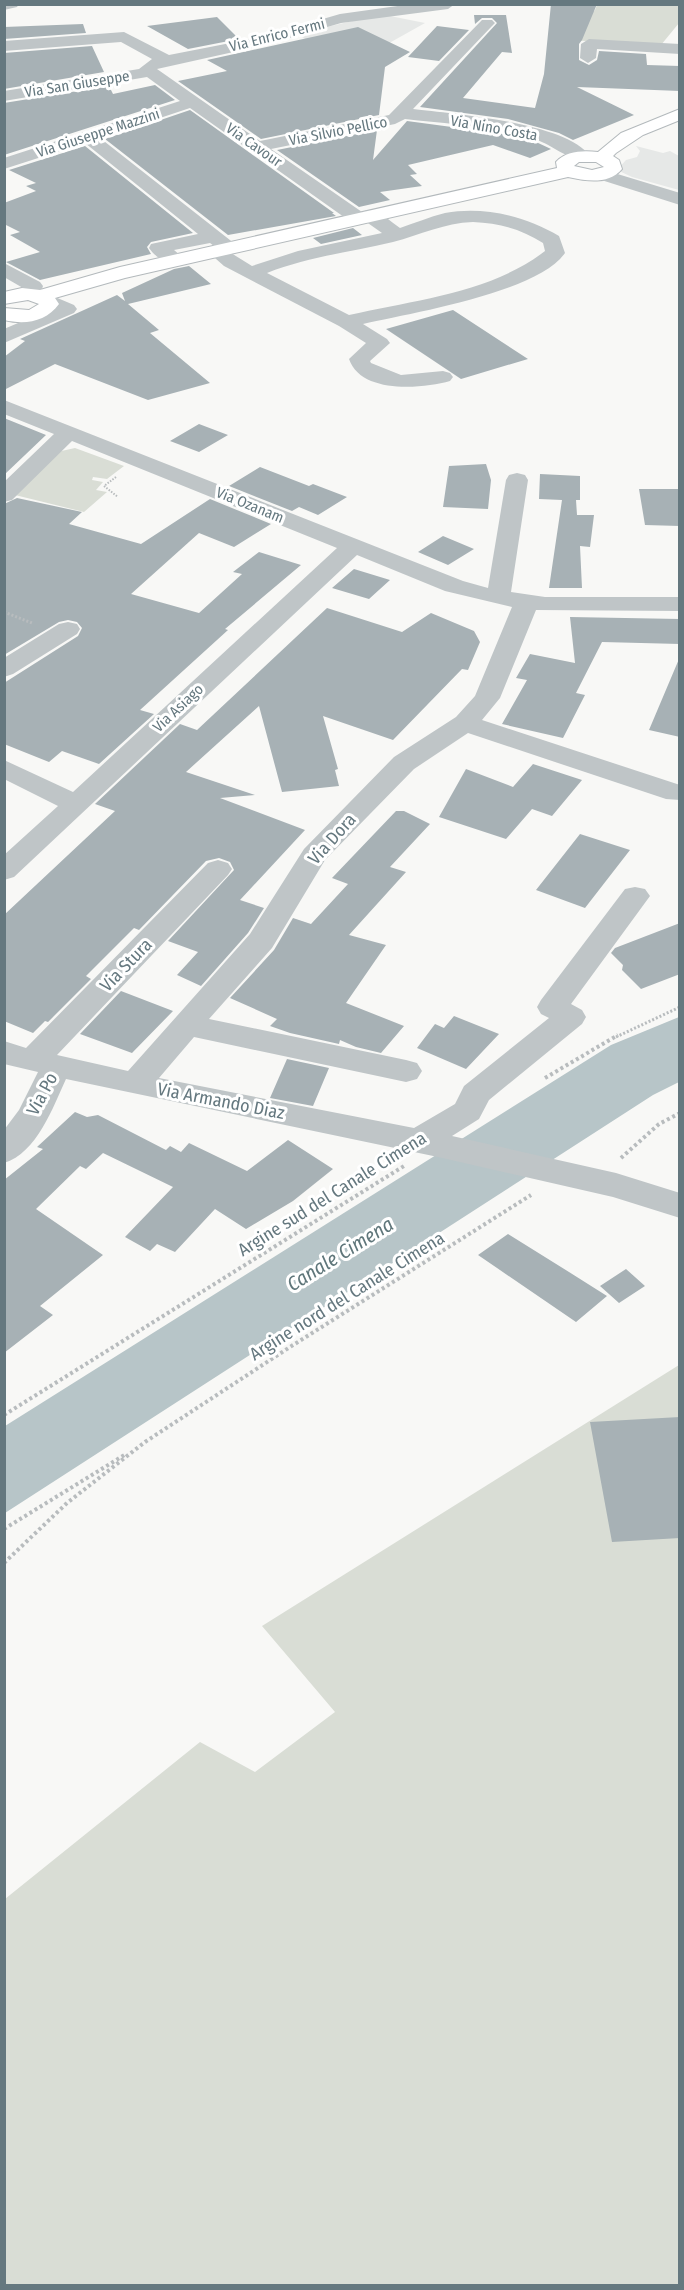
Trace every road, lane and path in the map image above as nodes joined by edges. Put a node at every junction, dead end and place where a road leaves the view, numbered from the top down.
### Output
1 (12, 4) edge
2 (448, 4) edge
3 (4, 6) edge
4 (487, 23) dead end
5 (4, 46) edge
6 (680, 49) edge
7 (588, 58) dead end
8 (167, 61) junction
9 (150, 72) junction
10 (4, 96) edge
11 (192, 102) junction
12 (401, 113) junction
13 (680, 114) edge
14 (88, 137) junction
15 (256, 147) junction
16 (581, 156) junction
17 (4, 164) edge
18 (601, 166) junction
19 (569, 171) junction
20 (680, 200) edge
21 (364, 217) junction
22 (397, 235) junction
23 (219, 245) junction
24 (4, 269) edge
25 (251, 273) junction
26 (40, 297) junction
27 (5, 311) edge
28 (346, 322) junction
29 (4, 337) edge
30 (443, 377) dead end
31 (4, 406) edge
32 (69, 432) junction
33 (517, 480) dead end
34 (4, 495) edge
35 (353, 546) junction
36 (498, 598) junction
37 (527, 601) junction
38 (680, 604) edge
39 (68, 629) dead end
40 (4, 669) edge
41 (465, 723) junction
42 (4, 768) edge
43 (676, 793) dead end
44 (76, 804) junction
45 (218, 869) dead end
46 (4, 872) edge
47 (635, 896) dead end
48 (680, 1007) edge
49 (186, 1025) junction
50 (32, 1059) edge
51 (406, 1071) dead end
52 (537, 1083) dead end
53 (135, 1084) junction
54 (680, 1113) edge
55 (428, 1143) junction
56 (4, 1150) edge
57 (564, 1174) junction
58 (596, 1181) junction
59 (680, 1206) edge
60 (4, 1415) edge
61 (145, 1442) junction
62 (4, 1529) edge
63 (4, 1563) edge

1 - 3 street
2 - 8 street, Via Enrico Fermi
4 - 12 street, Via Silvio Pellico
5 - 8 street
6 - 7 street
8 - 9 street, Via Enrico Fermi
9 - 10 street, Via San Giuseppe
9 - 11 street, Via Cavour
11 - 14 street, Via Giuseppe Mazzini
11 - 15 street, Via Cavour
12 - 15 street, Via Silvio Pellico
12 - 16 street, Via Nino Costa
13 - 18 main road
14 - 17 street, Via Giuseppe Mazzini
14 - 23 street
15 - 21 street, Via Cavour
16 - 18 main road
16 - 19 main road
18 - 19 main road
18 - 20 street
19 - 21 main road
21 - 22 street, Via Cavour
21 - 23 main road
22 - 25 street
22 - 28 street
23 - 25 street
23 - 26 main road
24 - 26 street
25 - 28 street
26 - 27 main road
26 - 29 street
28 - 30 street
31 - 32 street, Via Ozanam
32 - 34 street
32 - 35 street, Via Ozanam
33 - 36 street
35 - 36 street, Via Ozanam
35 - 44 street, Via Asiago
36 - 37 street, Via Ozanam
37 - 38 street, Via Ozanam
37 - 41 street, Via Dora
39 - 40 street
41 - 43 street
41 - 49 street, Via Dora
42 - 44 street
44 - 46 street, Via Asiago
45 - 50 street, Via Stura
47 - 55 street
48 - 52 path
49 - 51 street
49 - 53 street, Via Dora
50 - 53 street, Via Armando Diaz
50 - 56 street, Via Po
53 - 55 street, Via Armando Diaz
54 - 58 path
55 - 57 street, Via Armando Diaz
55 - 60 path, Argine sud del Canale Cimena
57 - 58 street, Via Armando Diaz
57 - 61 path, Argine nord del Canale Cimena
58 - 59 street, Via Armando Diaz
61 - 62 path, Argine nord del Canale Cimena
61 - 63 path, Argine nord del Canale Cimena

